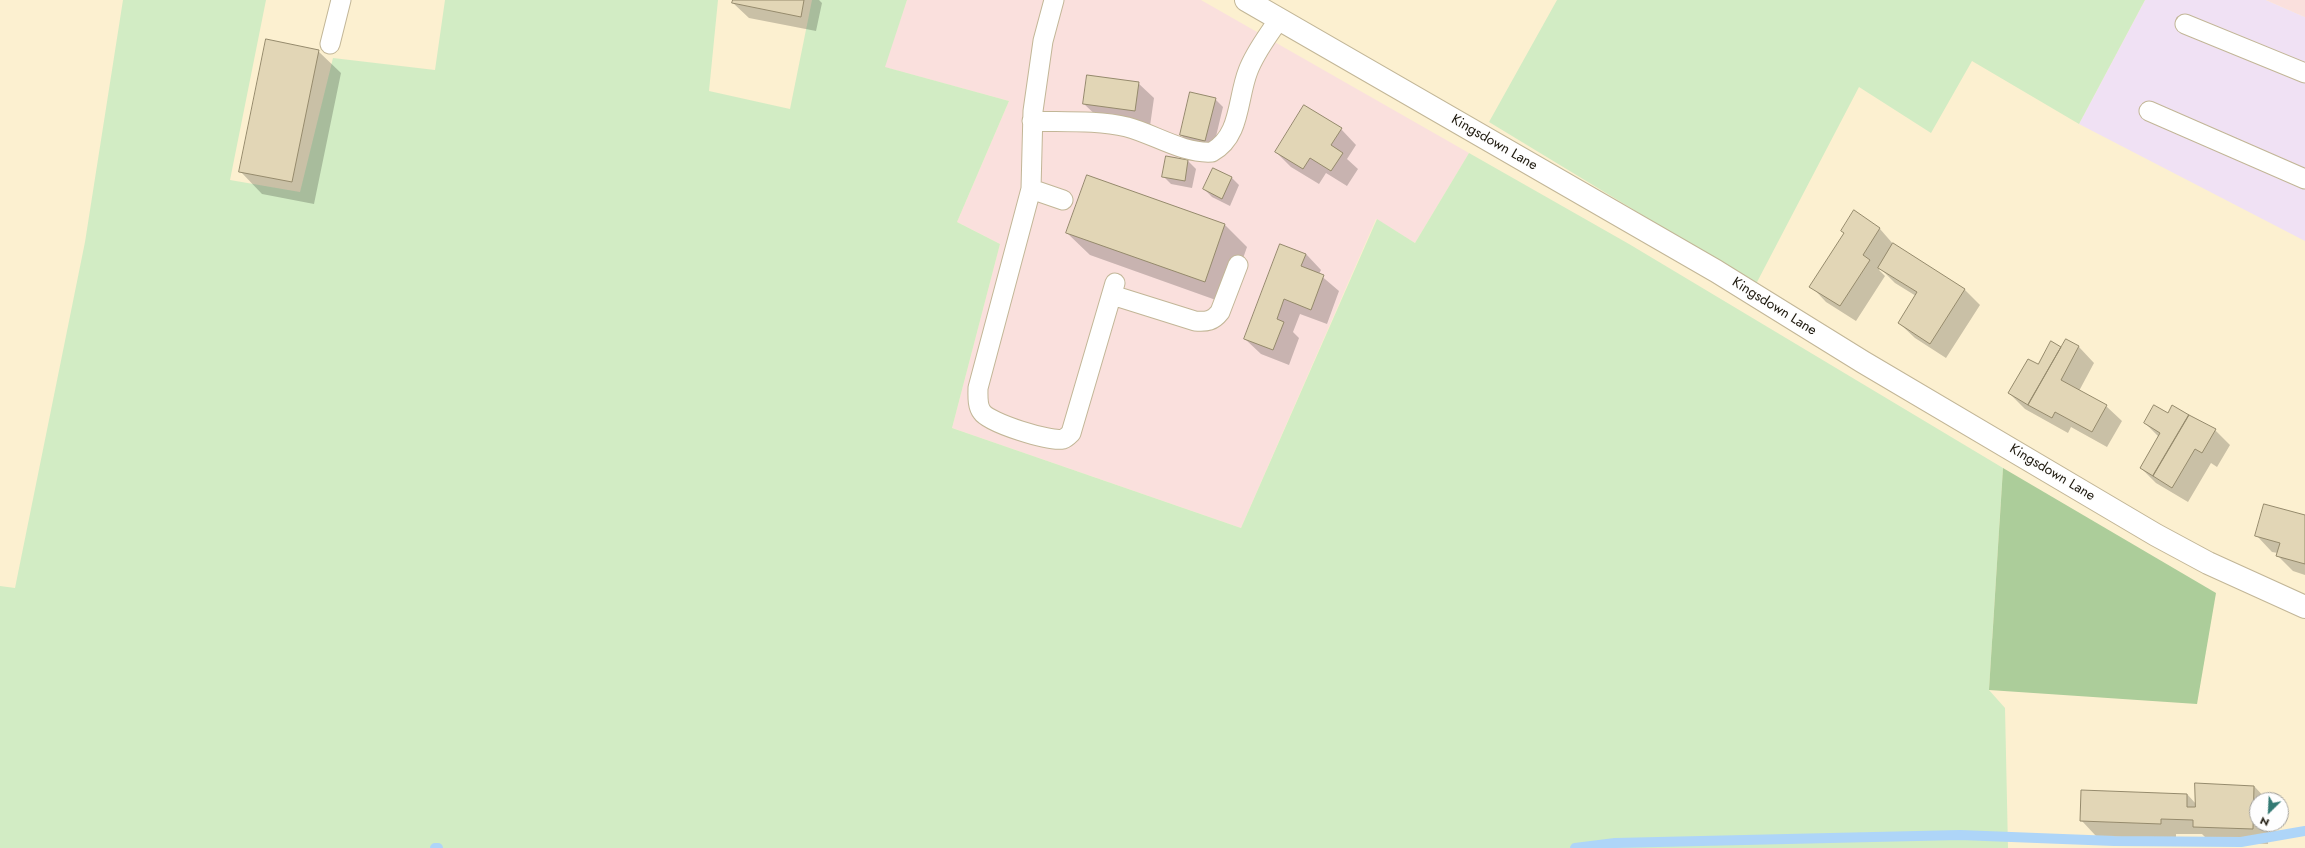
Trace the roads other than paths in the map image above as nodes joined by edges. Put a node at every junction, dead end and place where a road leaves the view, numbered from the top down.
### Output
1 (341, 0) edge
2 (1054, 0) edge
3 (1246, 0) edge
4 (1279, 19) junction
5 (2185, 24) dead end
6 (330, 44) dead end
7 (2305, 73) edge
8 (2149, 111) dead end
9 (1032, 121) junction
10 (2305, 179) edge
11 (1031, 189) junction
12 (1063, 200) dead end
13 (1238, 265) dead end
14 (2305, 607) edge

1 - 6 lane
2 - 9 lane
3 - 4 street, Kingsdown Lane
4 - 9 lane
4 - 14 street, Kingsdown Lane
5 - 7 lane
8 - 10 lane
9 - 11 lane
11 - 12 lane
11 - 13 lane

